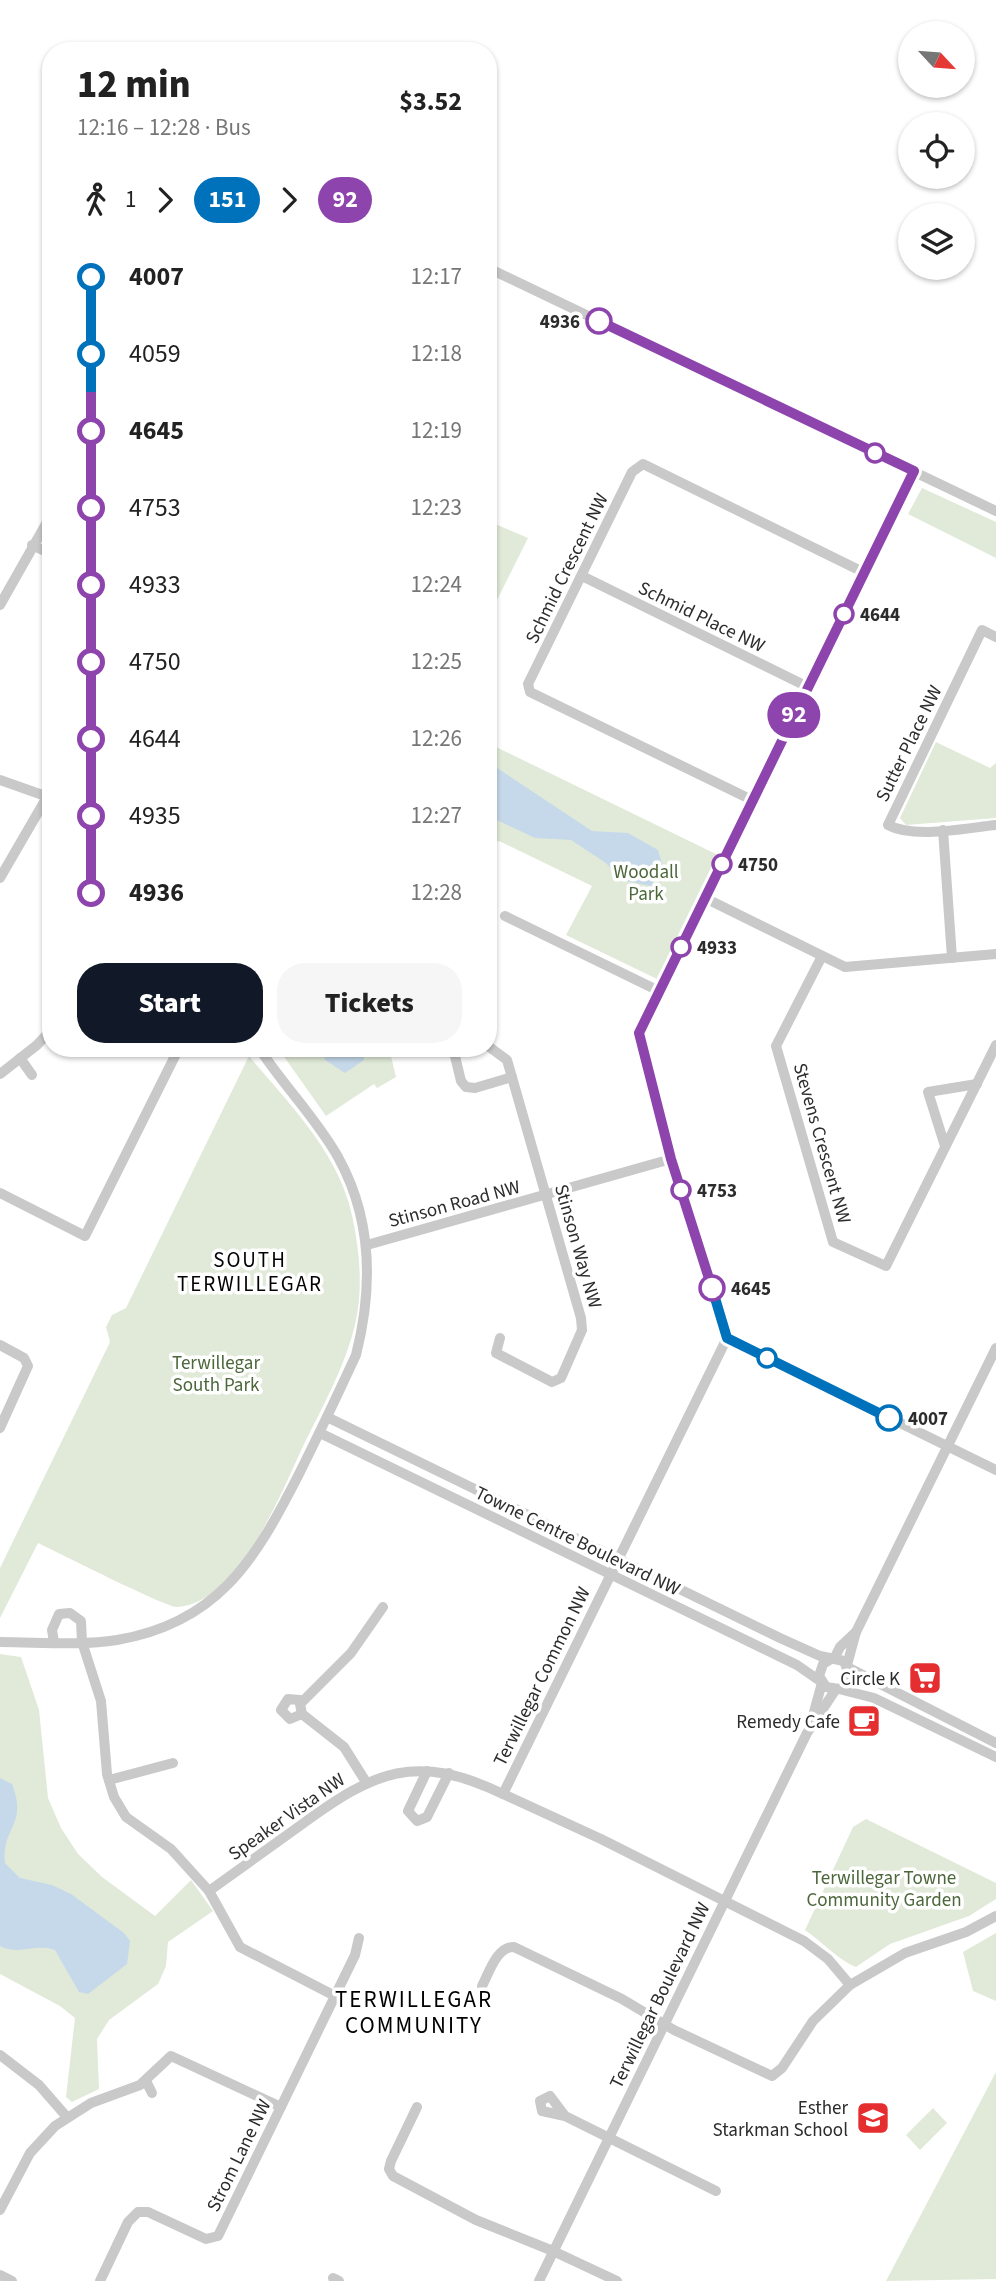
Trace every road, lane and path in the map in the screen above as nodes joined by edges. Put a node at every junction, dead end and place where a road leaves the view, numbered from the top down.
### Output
1 (497, 272) edge
2 (914, 471) junction
3 (996, 511) edge
4 (42, 529) edge
5 (32, 545) junction
6 (42, 550) edge
7 (865, 573) junction
8 (582, 576) junction
9 (0, 604) edge
10 (996, 637) edge
11 (808, 687) junction
12 (0, 780) edge
13 (42, 792) edge
14 (754, 801) junction
15 (42, 807) edge
16 (996, 825) edge
17 (943, 831) junction
18 (0, 877) edge
19 (705, 898) junction
20 (505, 916) dead end
21 (996, 954) edge
22 (821, 958) junction
23 (952, 958) junction
24 (659, 991) junction
25 (42, 1038) edge
26 (996, 1045) edge
27 (497, 1051) edge
28 (174, 1057) edge
29 (266, 1057) edge
30 (455, 1057) edge
31 (20, 1058) junction
32 (0, 1074) edge
33 (32, 1075) dead end
34 (512, 1077) junction
35 (977, 1084) junction
36 (944, 1146) junction
37 (671, 1159) junction
38 (0, 1193) edge
39 (547, 1195) junction
40 (367, 1245) junction
41 (500, 1338) dead end
42 (727, 1338) junction
43 (0, 1345) edge
44 (996, 1348) edge
45 (327, 1417) junction
46 (0, 1428) edge
47 (320, 1433) junction
48 (948, 1446) junction
49 (996, 1471) edge
50 (617, 1558) junction
51 (609, 1575) junction
52 (383, 1607) dead end
53 (856, 1632) junction
54 (0, 1642) edge
55 (54, 1642) junction
56 (82, 1642) junction
57 (832, 1659) junction
58 (848, 1667) junction
59 (821, 1682) junction
60 (838, 1689) junction
61 (300, 1700) junction
62 (302, 1714) junction
63 (811, 1725) junction
64 (996, 1744) edge
65 (996, 1757) edge
66 (173, 1763) dead end
67 (427, 1771) junction
68 (449, 1773) junction
69 (108, 1780) junction
70 (366, 1782) junction
71 (503, 1794) junction
72 (209, 1891) junction
73 (724, 1900) junction
74 (996, 1916) edge
75 (359, 1938) dead end
76 (850, 1985) junction
77 (482, 1986) dead end
78 (335, 1996) junction
79 (665, 2025) junction
80 (0, 2055) edge
81 (146, 2081) junction
82 (152, 2094) dead end
83 (281, 2107) junction
84 (417, 2107) dead end
85 (66, 2116) junction
86 (565, 2116) dead end
87 (609, 2137) junction
88 (716, 2191) dead end
89 (0, 2210) edge
90 (553, 2250) junction
91 (0, 2275) edge
92 (12, 2281) edge
93 (100, 2281) edge
94 (538, 2281) edge
95 (617, 2281) edge

1 - 2 street
2 - 3 street
2 - 7 street
4 - 5 street
5 - 6 street
5 - 9 street
7 - 8 street, Schmid Crescent NW
7 - 11 street
8 - 11 street, Schmid Place NW
8 - 14 street, Schmid Crescent NW
10 - 17 street, Sutter Place NW
11 - 14 street
12 - 13 street
14 - 19 street
15 - 18 street
16 - 17 street, Sutter Place NW
17 - 23 street
19 - 22 street
19 - 24 street
20 - 24 street
21 - 23 street
22 - 23 street
22 - 36 street, Stevens Crescent NW
24 - 37 street
25 - 31 street
26 - 35 street, Stevens Crescent NW
27 - 34 street, Stinson Way NW
28 - 38 street
29 - 40 street
30 - 34 street
31 - 32 street
31 - 33 street
34 - 39 street, Stinson Way NW
35 - 36 street, Stevens Crescent NW
35 - 36 street
37 - 39 street, Stinson Road NW
37 - 42 street
39 - 40 street, Stinson Road NW
39 - 41 street, Stinson Way NW
40 - 45 street
42 - 48 street
42 - 50 street, Terwillegar Common NW
43 - 46 street
44 - 48 street
45 - 47 street
45 - 50 street, Towne Centre Boulevard NW
47 - 51 street, Towne Centre Boulevard NW
47 - 56 street
48 - 49 street
48 - 53 street
50 - 51 street, Terwillegar Common NW
50 - 57 street, Towne Centre Boulevard NW
51 - 59 street, Towne Centre Boulevard NW
51 - 71 street, Terwillegar Common NW
52 - 61 street
53 - 57 street
53 - 58 street
54 - 55 street
55 - 56 street
55 - 56 street
56 - 69 street
57 - 58 street
57 - 59 street
58 - 60 street
58 - 64 street
59 - 60 street
59 - 63 street, Terwillegar Boulevard NW
60 - 63 street, Terwillegar Boulevard NW
60 - 65 street
61 - 62 street
61 - 62 street
62 - 70 street
63 - 73 street, Terwillegar Boulevard NW
66 - 69 street
67 - 68 street, Speaker Vista NW
67 - 68 street
67 - 70 street, Speaker Vista NW
68 - 71 street, Speaker Vista NW
69 - 72 street
70 - 72 street, Speaker Vista NW
71 - 73 street, Terwillegar Common NW
72 - 78 street
73 - 76 street, Terwillegar Common NW
73 - 79 street, Terwillegar Boulevard NW
74 - 76 street
75 - 78 street, Strom Lane NW
76 - 79 street
77 - 79 street
78 - 83 street, Strom Lane NW
79 - 87 street, Terwillegar Boulevard NW
80 - 85 street
81 - 82 street
81 - 83 street
81 - 85 street
83 - 93 street, Strom Lane NW
84 - 90 street
85 - 89 street
86 - 87 street
87 - 88 street
87 - 90 street, Terwillegar Boulevard NW
90 - 94 street, Terwillegar Boulevard NW
90 - 95 street
91 - 92 street

